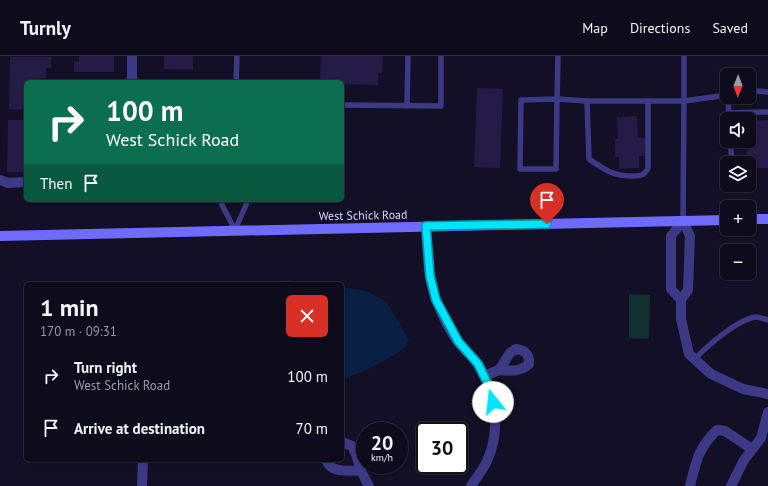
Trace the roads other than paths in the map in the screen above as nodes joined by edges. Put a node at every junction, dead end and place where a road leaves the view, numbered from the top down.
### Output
1 (132, 56) edge
2 (237, 56) edge
3 (408, 56) edge
4 (441, 56) edge
5 (558, 56) edge
6 (684, 56) edge
7 (132, 80) edge
8 (236, 80) edge
9 (756, 91) edge
10 (768, 92) edge
11 (720, 97) edge
12 (557, 99) junction
13 (587, 101) junction
14 (648, 101) junction
15 (684, 101) junction
16 (344, 105) edge
17 (407, 106) junction
18 (768, 112) edge
19 (756, 113) edge
20 (0, 180) edge
21 (24, 182) edge
22 (222, 202) edge
23 (247, 202) edge
24 (756, 219) edge
25 (768, 219) edge
26 (720, 220) edge
27 (683, 221) junction
28 (426, 226) junction
29 (235, 230) junction
30 (0, 236) edge
31 (681, 300) junction
32 (768, 320) edge
33 (695, 359) junction
34 (499, 370) dead end
35 (484, 376) junction
36 (768, 394) edge
37 (768, 412) edge
38 (344, 443) edge
39 (752, 449) junction
40 (356, 454) edge
41 (143, 462) edge
42 (327, 462) edge
43 (356, 471) edge
44 (363, 474) edge
45 (142, 486) edge
46 (369, 486) edge
47 (471, 486) edge
48 (690, 486) edge
49 (731, 486) edge

1 - 7 street
2 - 8 lane
3 - 17 lane
4 - 17 lane
5 - 12 lane
6 - 15 lane
9 - 10 lane
11 - 15 lane
12 - 12 lane
12 - 13 lane
13 - 14 lane
13 - 14 lane
14 - 15 lane
15 - 27 lane
16 - 17 lane
18 - 19 lane
20 - 21 street
22 - 29 lane
23 - 29 lane
24 - 25 street
26 - 27 street, West Schick Road
27 - 28 street, West Schick Road
27 - 31 street
27 - 31 street
28 - 29 street, West Schick Road
28 - 35 street
29 - 30 street, West Schick Road
31 - 33 street
32 - 33 lane
33 - 36 street
34 - 35 street
35 - 47 street
37 - 39 street
38 - 40 street
39 - 48 street
39 - 49 street
41 - 45 street
42 - 43 street
44 - 46 street

